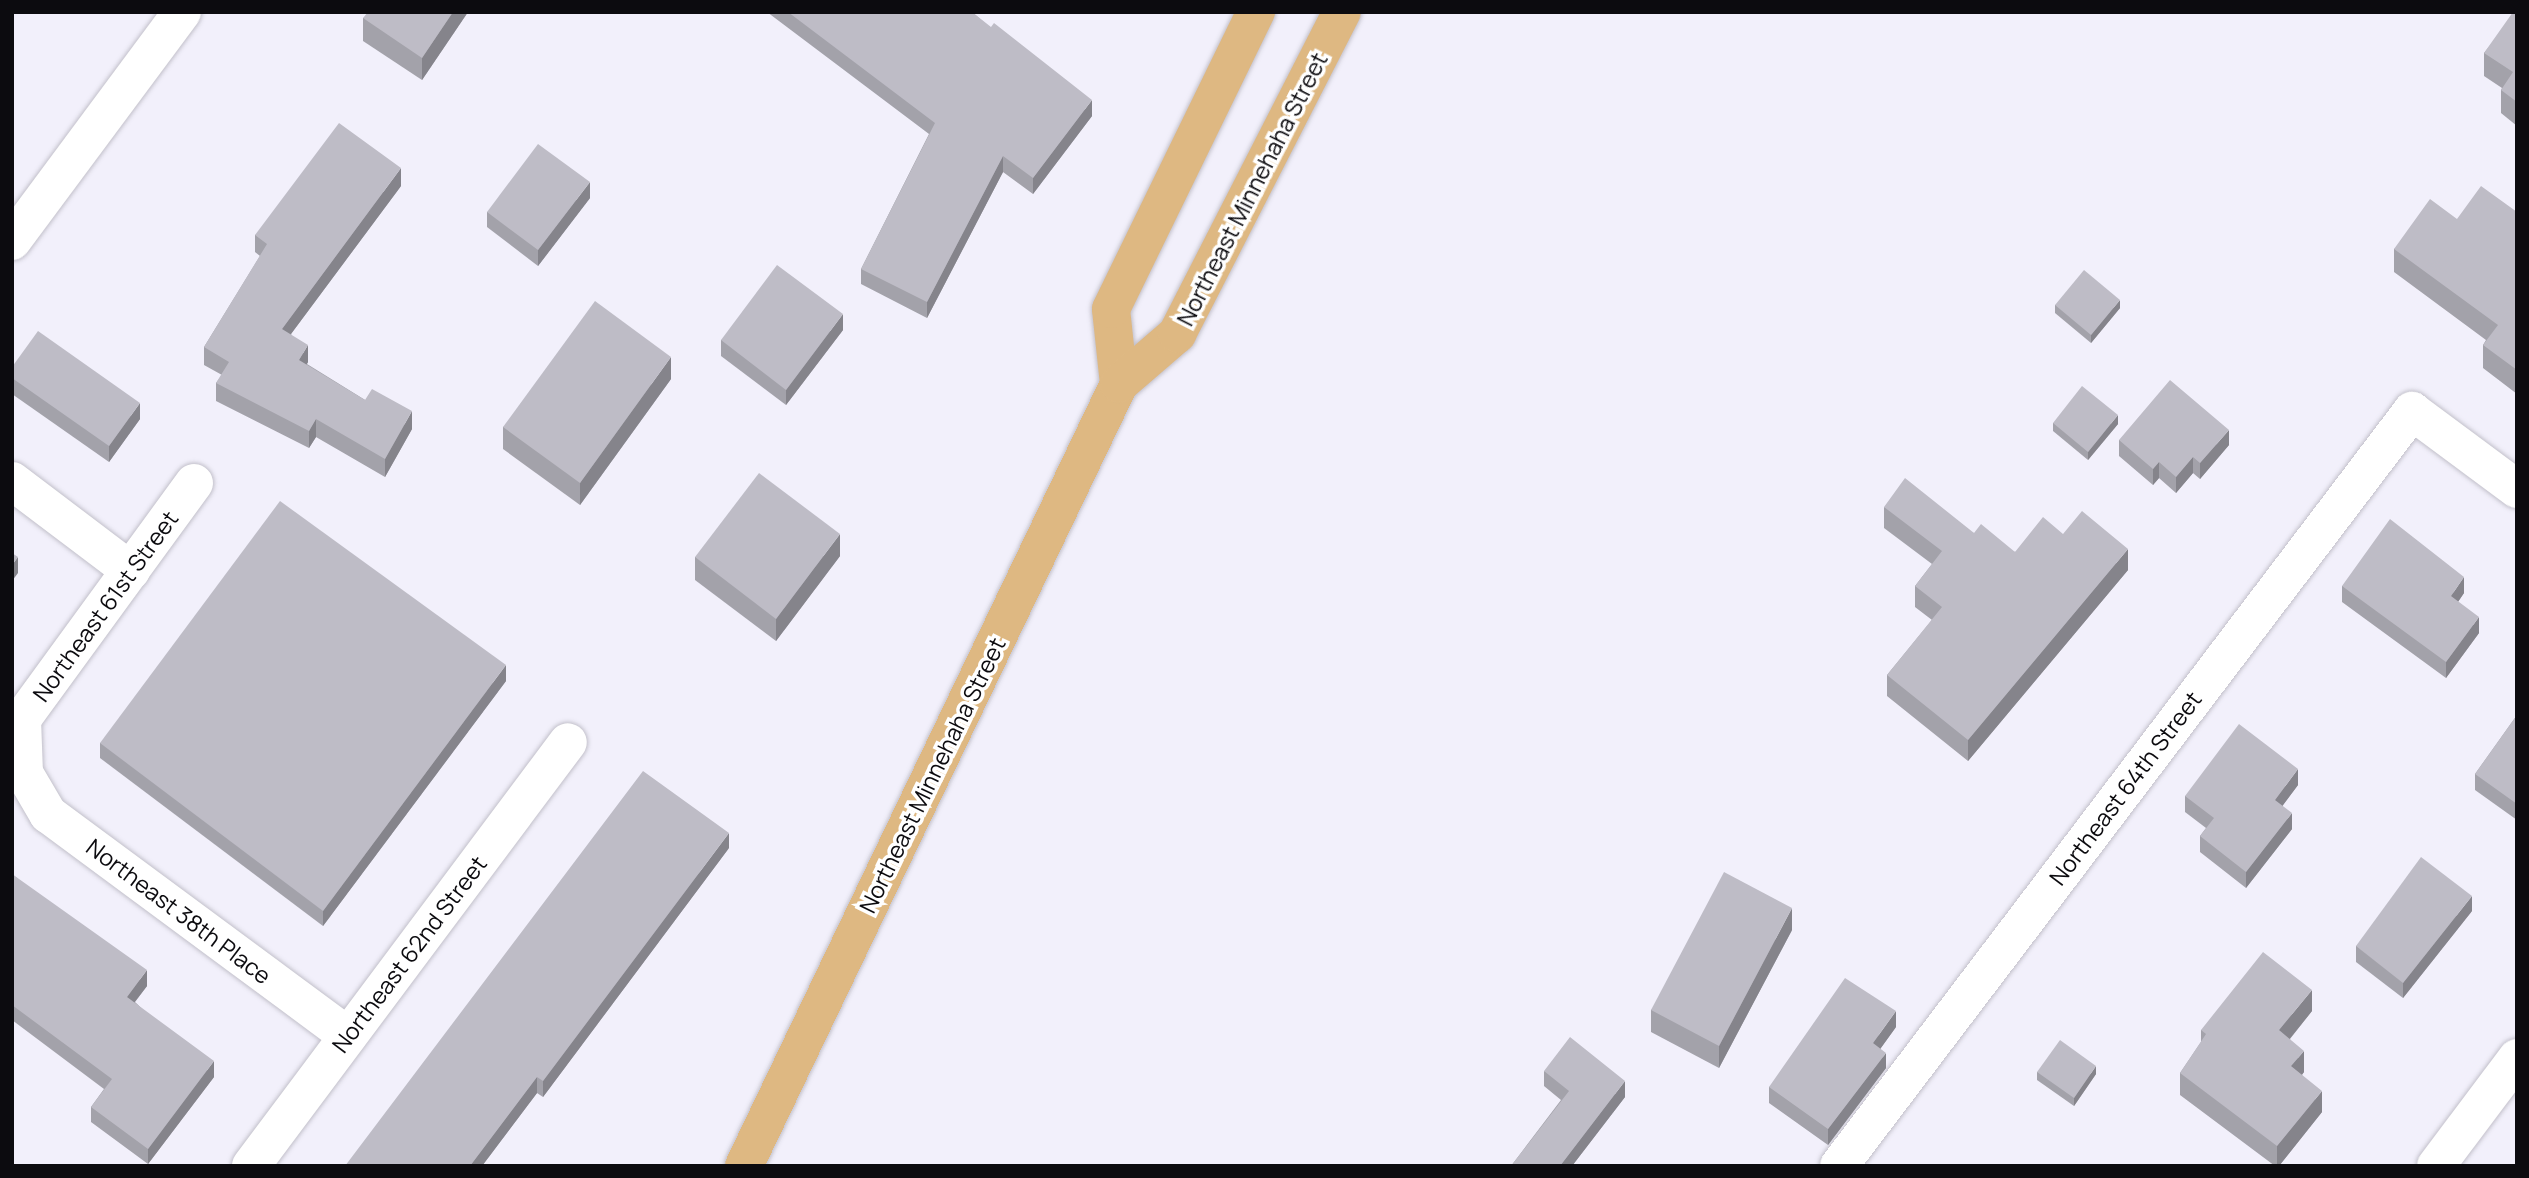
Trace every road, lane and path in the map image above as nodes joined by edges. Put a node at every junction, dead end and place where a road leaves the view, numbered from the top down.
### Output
1 (182, 12) edge
2 (1256, 12) edge
3 (1342, 12) edge
4 (12, 241) edge
5 (1119, 384) junction
6 (12, 481) edge
7 (194, 484) dead end
8 (2517, 489) edge
9 (131, 571) junction
10 (568, 742) dead end
11 (24, 772) joint
12 (348, 1036) junction
13 (2517, 1058) edge
14 (251, 1166) edge
15 (744, 1166) edge
16 (1839, 1166) edge
17 (2436, 1166) edge

1 - 4 street
2 - 5 main road
3 - 5 main road, Northeast Minnehaha Street
5 - 15 main road, Northeast Minnehaha Street
6 - 9 street
7 - 9 street, Northeast 61st Street
8 - 16 street, Northeast 64th Street
9 - 11 street, Northeast 61st Street
10 - 12 street, Northeast 62nd Street
11 - 12 street, Northeast 38th Place
12 - 14 street, Northeast 62nd Street
13 - 17 street

